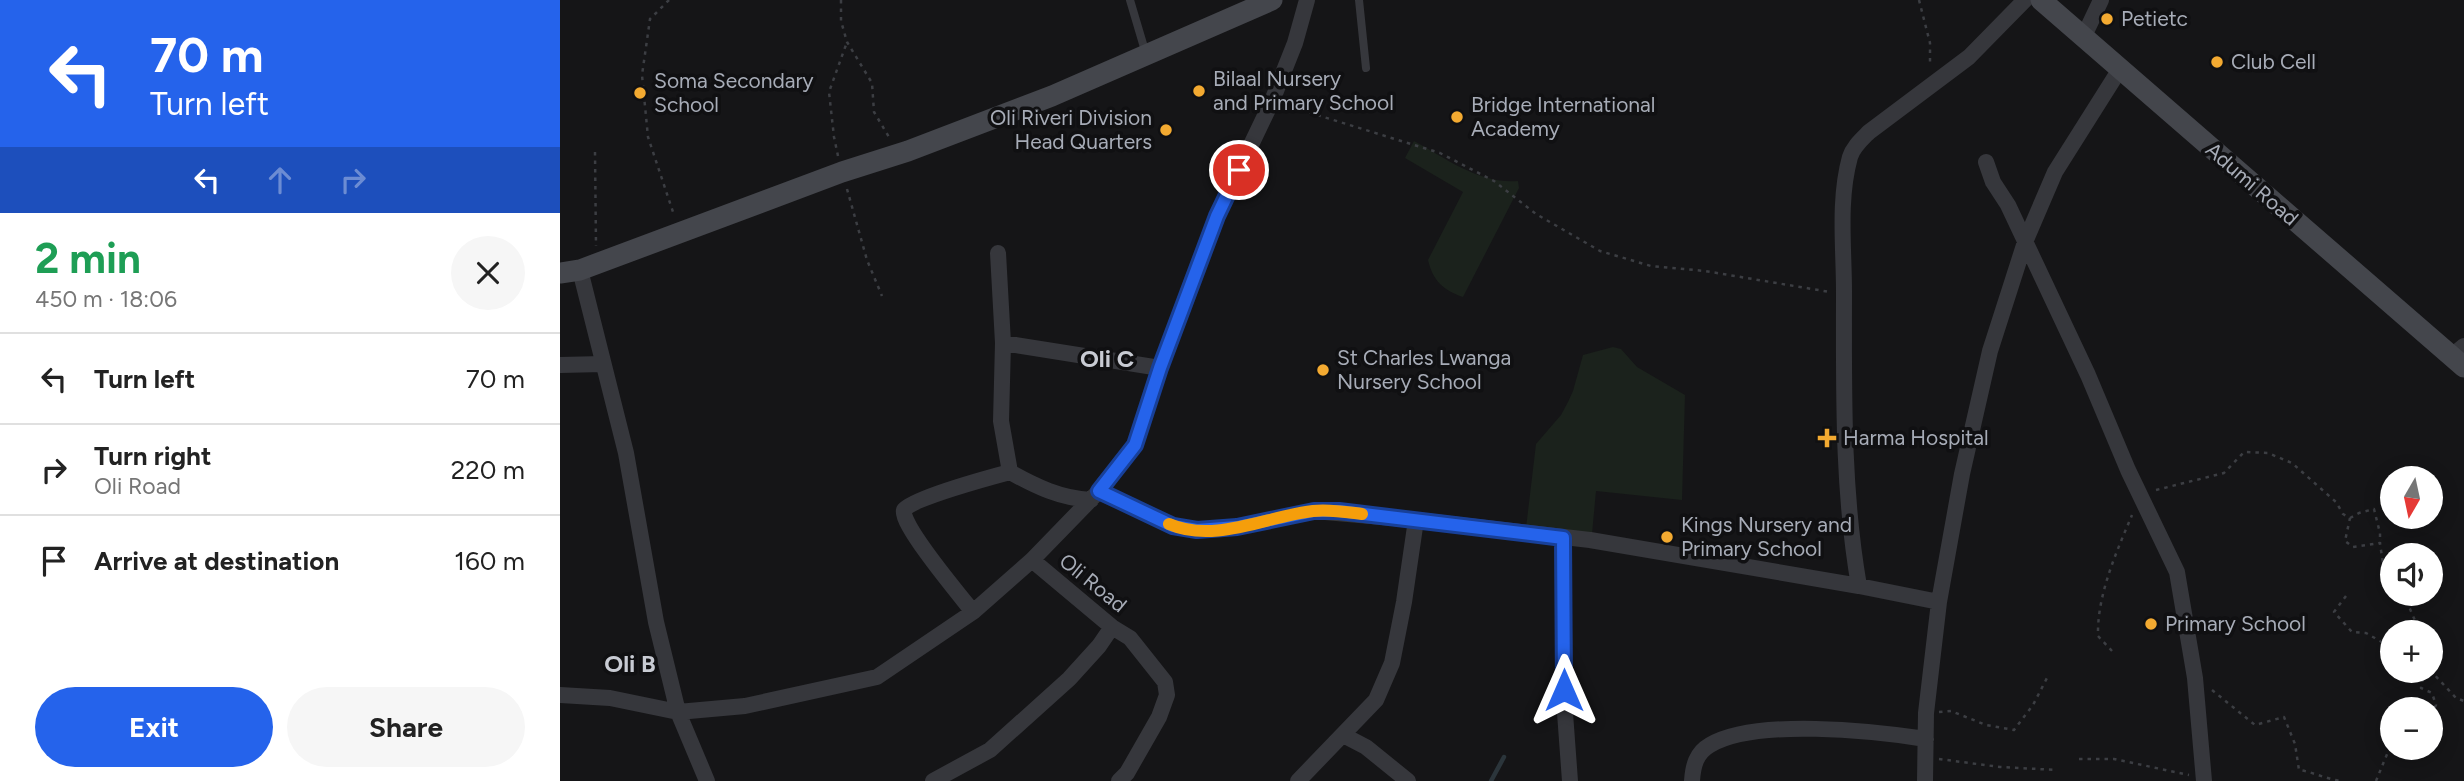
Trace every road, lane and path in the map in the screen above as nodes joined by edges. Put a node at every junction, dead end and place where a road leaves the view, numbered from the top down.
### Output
1 (669, 0) edge
2 (841, 0) edge
3 (1130, 0) edge
4 (1272, 0) edge
5 (1307, 0) edge
6 (1359, 0) edge
7 (1919, 0) edge
8 (2025, 0) edge
9 (2041, 0) edge
10 (2101, 0) edge
11 (2084, 36) junction
12 (1146, 54) junction
13 (1366, 68) dead end
14 (2120, 69) junction
15 (1931, 87) junction
16 (1272, 101) junction
17 (908, 151) junction
18 (595, 152) dead end
19 (1986, 162) dead end
20 (681, 232) junction
21 (2025, 242) junction
22 (998, 253) dead end
23 (579, 269) edge
24 (1844, 294) junction
25 (1003, 342) junction
26 (2460, 356) edge
27 (603, 364) junction
28 (560, 365) edge
29 (1160, 368) junction
30 (1010, 472) junction
31 (2141, 494) junction
32 (1095, 495) junction
33 (2350, 519) junction
34 (1416, 520) junction
35 (1563, 538) junction
36 (2380, 542) joint
37 (1032, 560) junction
38 (1859, 586) junction
39 (2346, 596) dead end
40 (1939, 602) junction
41 (973, 612) junction
42 (1112, 627) junction
43 (2380, 641) edge
44 (2112, 651) dead end
45 (2048, 676) dead end
46 (2195, 678) junction
47 (2422, 683) edge
48 (2442, 683) edge
49 (560, 695) edge
50 (2433, 697) edge
51 (2464, 701) edge
52 (678, 712) junction
53 (1926, 713) junction
54 (1343, 735) junction
55 (1926, 738) junction
56 (1926, 756) junction
57 (2079, 759) dead end
58 (2385, 760) edge
59 (2057, 769) dead end
60 (2203, 780) edge
61 (707, 781) edge
62 (933, 781) edge
63 (1119, 781) edge
64 (1298, 781) edge
65 (1408, 781) edge
66 (1570, 781) edge
67 (1692, 781) edge
68 (1926, 781) edge
69 (2341, 781) edge
70 (2376, 781) edge

1 - 20 path
2 - 17 path
3 - 12 lane
4 - 12 street
5 - 16 street, Oli Road
6 - 13 lane
7 - 15 path
8 - 15 street
9 - 11 street, Adumi Road
10 - 11 street
11 - 14 street, Adumi Road
12 - 17 street
14 - 21 street
14 - 26 street, Adumi Road
15 - 24 street
16 - 24 path
16 - 29 street, Oli Road
17 - 20 street
18 - 23 path
19 - 21 street
20 - 23 street
21 - 31 street
21 - 40 street
22 - 25 street
23 - 27 street
24 - 38 street
25 - 29 street
25 - 30 street
27 - 28 street
27 - 52 street
29 - 32 street, Oli Road
30 - 32 street
30 - 41 street
31 - 33 path
31 - 44 path
31 - 46 street
32 - 34 street
32 - 37 street, Oli Road
33 - 36 path
33 - 36 path
34 - 35 street
34 - 54 street
35 - 38 street
35 - 66 street
37 - 41 street
37 - 42 street, Oli Road
38 - 40 street
39 - 43 path
40 - 53 street
41 - 52 street
42 - 62 street
42 - 63 street, Oli Road
45 - 53 path
46 - 60 street
46 - 69 path
47 - 50 path
48 - 51 path
49 - 52 street
52 - 61 street
53 - 55 street
54 - 64 street
54 - 65 street
55 - 56 street
55 - 67 street
56 - 59 path
56 - 68 street
57 - 60 path
58 - 70 path

